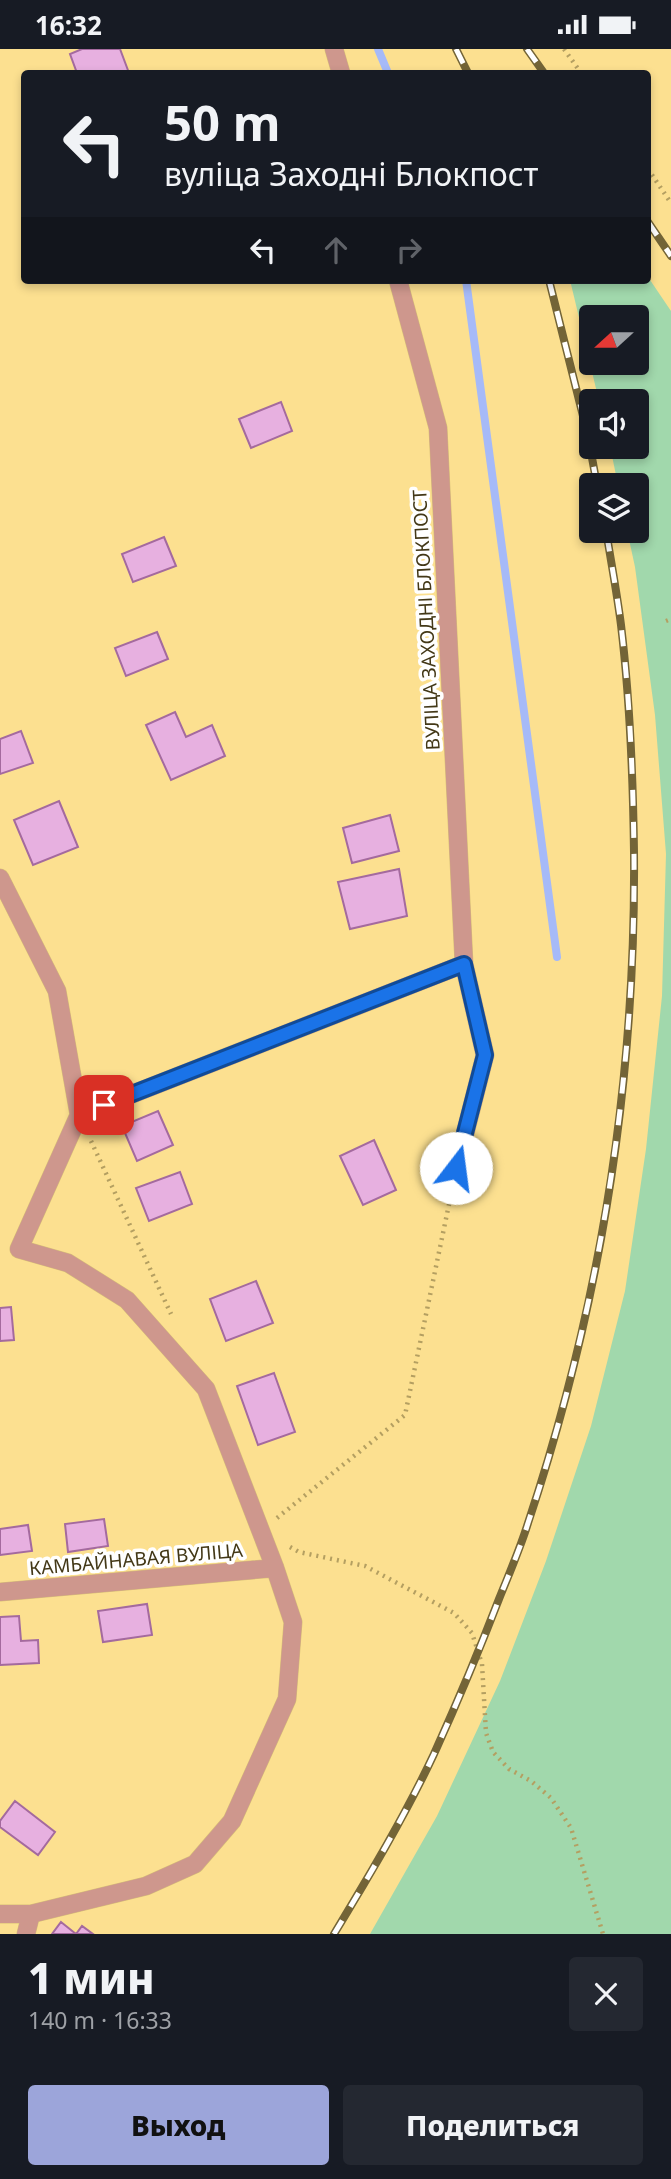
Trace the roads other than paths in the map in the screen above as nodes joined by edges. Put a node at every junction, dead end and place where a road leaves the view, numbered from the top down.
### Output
1 (334, 49) edge
2 (340, 70) edge
3 (399, 284) edge
4 (0, 878) edge
5 (464, 964) junction
6 (79, 1115) junction
7 (456, 1168) road end
8 (19, 1249) junction
9 (0, 1251) edge
10 (275, 1568) junction
11 (0, 1593) edge
12 (0, 1914) edge
13 (32, 1914) junction
14 (26, 1934) edge

1 - 2 street
3 - 5 street, ВУЛІЦА ЗАХОДНІ БЛОКПОСТ
4 - 6 street
5 - 6 street
5 - 7 street, ВУЛІЦА ЗАХОДНІ БЛОКПОСТ
6 - 8 street
8 - 9 street
8 - 10 street
10 - 11 street, КАМБАЙНАВАЯ ВУЛІЦА
10 - 13 street
12 - 13 street
13 - 14 street

